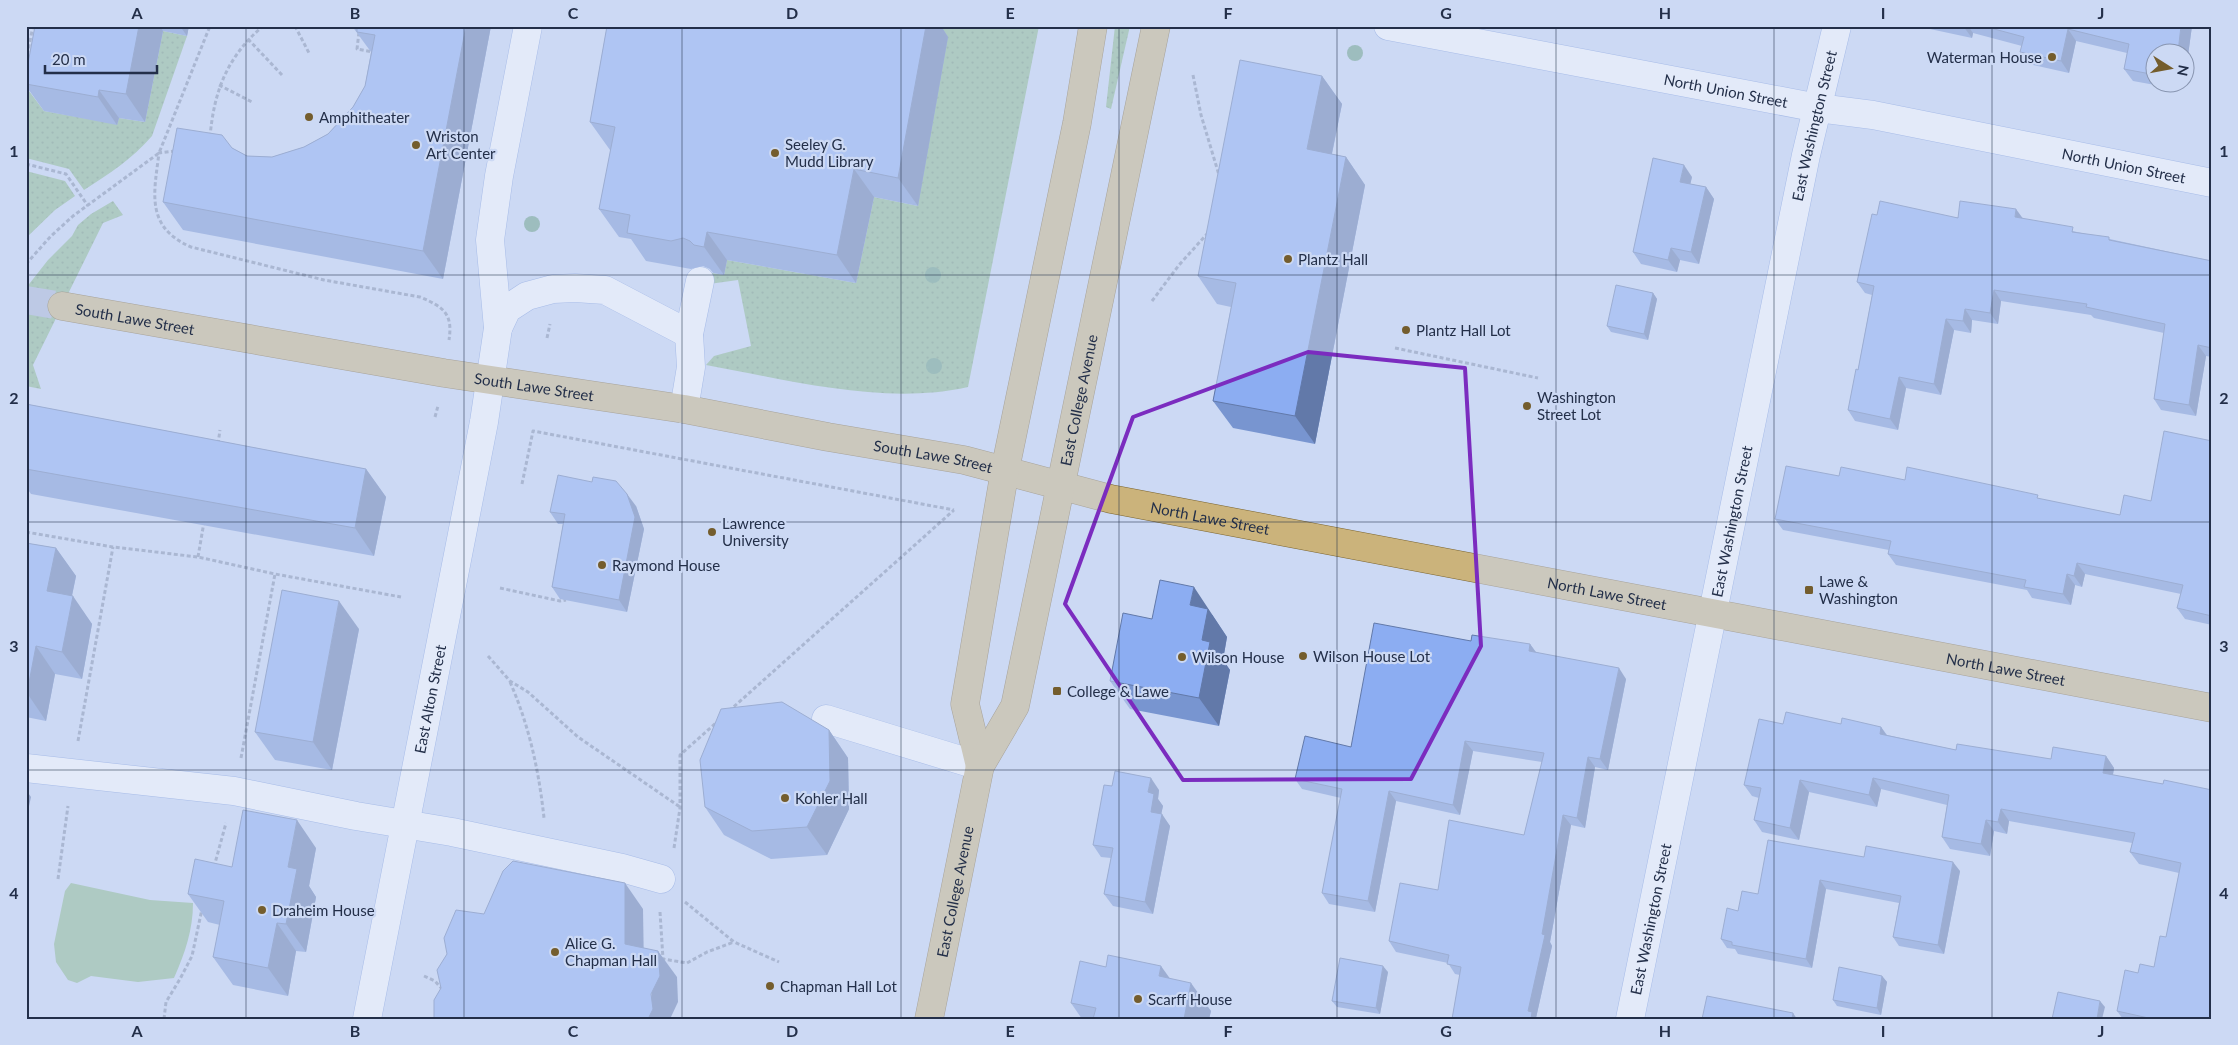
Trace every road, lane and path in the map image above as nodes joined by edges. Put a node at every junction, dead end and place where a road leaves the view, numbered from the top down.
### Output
1 (34, 26) edge
2 (210, 26) edge
3 (263, 26) edge
4 (295, 26) edge
5 (358, 26) edge
6 (528, 26) edge
7 (1094, 26) edge
8 (1156, 26) edge
9 (1388, 26) edge
10 (1837, 26) edge
11 (248, 38) junction
12 (377, 52) edge
13 (309, 53) dead end
14 (26, 61) edge
15 (282, 75) dead end
16 (1193, 75) dead end
17 (219, 85) junction
18 (252, 102) dead end
19 (1818, 108) junction
20 (210, 142) edge
21 (184, 151) edge
22 (159, 153) junction
23 (26, 164) edge
24 (2212, 183) edge
25 (1218, 184) edge
26 (88, 206) junction
27 (1210, 231) edge
28 (26, 264) edge
29 (700, 281) edge
30 (1152, 301) dead end
31 (62, 306) tunnel mouth
32 (498, 328) junction
33 (450, 334) dead end
34 (689, 334) junction
35 (1395, 348) dead end
36 (1538, 378) dead end
37 (490, 380) junction
38 (684, 409) junction
39 (220, 430) dead end
40 (217, 449) edge
41 (1005, 470) junction
42 (522, 484) dead end
43 (1060, 487) junction
44 (205, 518) edge
45 (26, 532) edge
46 (113, 547) junction
47 (198, 557) junction
48 (500, 588) dead end
49 (401, 597) dead end
50 (566, 600) edge
51 (1712, 613) junction
52 (488, 656) dead end
53 (510, 681) junction
54 (2212, 708) edge
55 (826, 719) dead end
56 (980, 766) junction
57 (26, 768) edge
58 (72, 773) junction
59 (680, 808) junction
60 (406, 825) junction
61 (548, 854) junction
62 (58, 879) dead end
63 (661, 879) junction
64 (734, 942) junction
65 (779, 962) dead end
66 (424, 976) dead end
67 (445, 994) edge
68 (367, 1019) edge
69 (929, 1019) edge
70 (1630, 1019) edge

1 - 14 path
2 - 22 path
3 - 11 path
4 - 13 path
5 - 12 path
6 - 32 street
7 - 41 main road, East College Avenue
8 - 43 main road, East College Avenue
9 - 19 street, North Union Street
10 - 19 street, East Washington Street
11 - 15 path
11 - 17 path
16 - 25 path
17 - 18 path
17 - 20 path
19 - 24 street, North Union Street
19 - 51 street, East Washington Street
21 - 22 path
22 - 26 path
22 - 33 path
23 - 26 path
26 - 28 path
27 - 30 path
29 - 34 street
31 - 37 main road, South Lawe Street
32 - 34 street
32 - 37 street, East Alton Street
34 - 38 street
35 - 36 path
37 - 38 main road, South Lawe Street
37 - 60 street, East Alton Street
38 - 41 main road, South Lawe Street
39 - 40 path
41 - 43 main road, North Lawe Street
41 - 56 main road, East College Avenue
42 - 59 path
43 - 51 main road, North Lawe Street
43 - 56 main road, East College Avenue
44 - 47 path
45 - 46 path
46 - 47 path
46 - 58 path
47 - 49 path
48 - 50 path
51 - 54 main road, North Lawe Street
51 - 70 street, East Washington Street
52 - 53 path
53 - 59 path
53 - 61 path
55 - 56 street
56 - 69 main road, East College Avenue
57 - 58 street
58 - 60 street
58 - 62 path
59 - 63 path
60 - 61 street
60 - 68 street, East Alton Street
61 - 63 street
63 - 64 path
63 - 64 path
64 - 65 path
66 - 67 path

